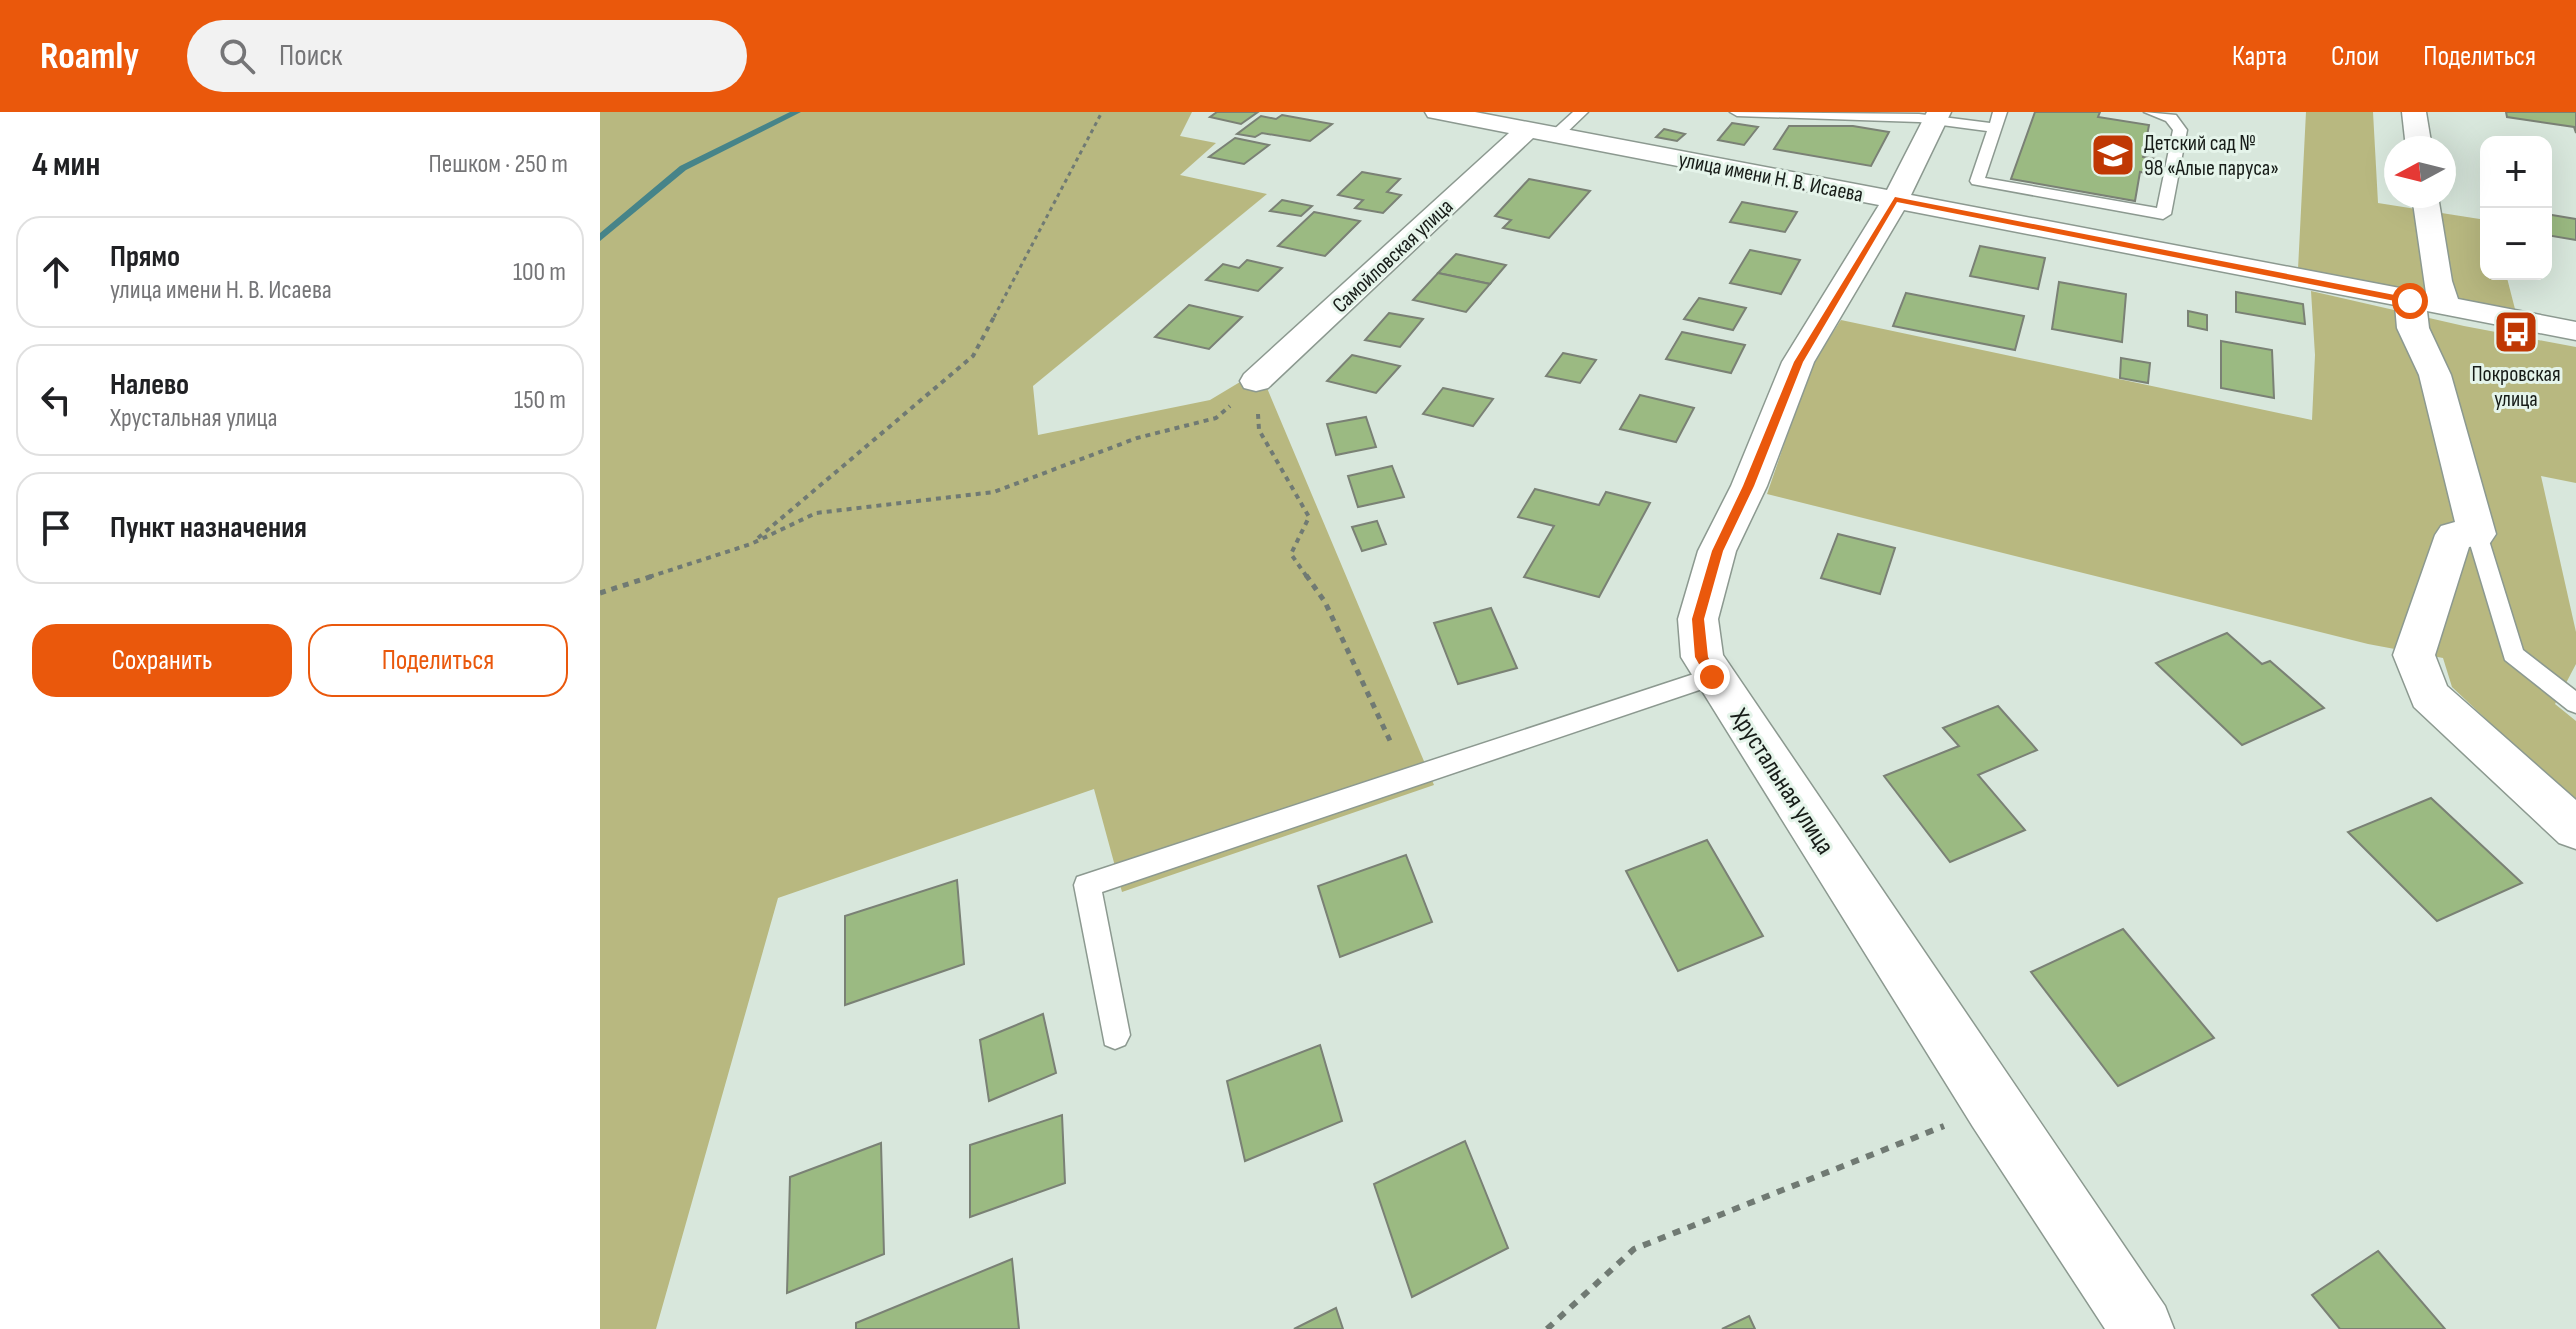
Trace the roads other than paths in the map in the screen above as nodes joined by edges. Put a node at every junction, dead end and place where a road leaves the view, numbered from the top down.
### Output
1 (1437, 112) edge
2 (1581, 112) edge
3 (1737, 112) edge
4 (2000, 112) edge
5 (2151, 112) edge
6 (2414, 112) edge
7 (1936, 116) edge
8 (1994, 128) junction
9 (1542, 132) junction
10 (2417, 136) edge
11 (1895, 200) junction
12 (2427, 208) edge
13 (2428, 304) junction
14 (2576, 331) edge
15 (1256, 381) road end
16 (2477, 534) junction
17 (1712, 677) junction
18 (2576, 704) edge
19 (2576, 829) edge
20 (1115, 1035) dead end
21 (2142, 1329) edge

1 - 9 street, улица имени Н. В. Исаева
2 - 9 lane
3 - 7 lane
4 - 8 lane
5 - 8 lane
6 - 10 street
7 - 8 lane
7 - 11 street, Хрустальная улица
9 - 11 street, улица имени Н. В. Исаева
9 - 15 street, Самойловская улица
11 - 13 street, улица имени Н. В. Исаева
11 - 17 street, Хрустальная улица
12 - 13 street
13 - 14 street, улица имени Н. В. Исаева
13 - 16 street
16 - 18 lane
16 - 19 street
17 - 20 lane
17 - 21 street, Хрустальная улица

